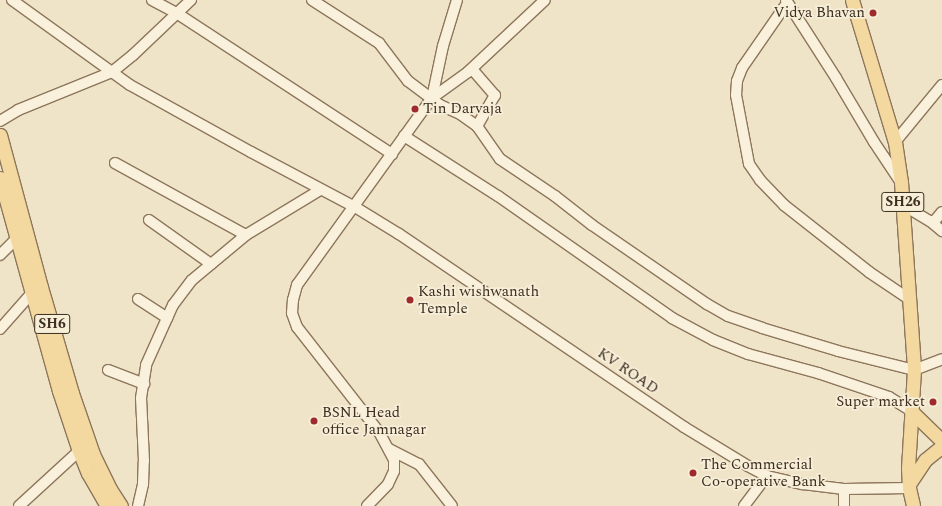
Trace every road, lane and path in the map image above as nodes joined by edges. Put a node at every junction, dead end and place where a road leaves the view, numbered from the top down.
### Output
1 (12, 0) edge
2 (152, 0) edge
3 (191, 0) edge
4 (312, 0) edge
5 (457, 0) edge
6 (545, 0) edge
7 (852, 0) edge
8 (787, 1) edge
9 (178, 14) junction
10 (472, 69) junction
11 (112, 72) junction
12 (942, 84) edge
13 (432, 98) junction
14 (0, 121) edge
15 (477, 126) junction
16 (0, 135) edge
17 (404, 136) junction
18 (894, 142) junction
19 (392, 154) junction
20 (115, 163) dead end
21 (901, 182) junction
22 (1, 185) edge
23 (320, 190) junction
24 (903, 205) junction
25 (355, 207) junction
26 (942, 212) edge
27 (148, 220) dead end
28 (932, 223) junction
29 (942, 231) edge
30 (246, 235) junction
31 (16, 239) junction
32 (0, 255) edge
33 (211, 264) junction
34 (31, 294) junction
35 (138, 299) dead end
36 (909, 299) junction
37 (167, 318) junction
38 (0, 329) edge
39 (942, 359) edge
40 (108, 370) dead end
41 (914, 370) junction
42 (144, 384) junction
43 (911, 411) junction
44 (942, 440) edge
45 (942, 446) edge
46 (389, 449) junction
47 (79, 451) junction
48 (102, 472) junction
49 (767, 476) junction
50 (909, 486) junction
51 (844, 489) junction
52 (103, 503) edge
53 (19, 506) edge
54 (121, 506) edge
55 (138, 506) edge
56 (366, 506) edge
57 (452, 506) edge
58 (744, 506) edge
59 (844, 506) edge
60 (913, 506) edge

1 - 11 street, KV ROAD
2 - 9 street
3 - 9 street
4 - 13 street
5 - 13 street
6 - 10 street
7 - 18 main road, SH26
8 - 21 street
8 - 36 street
9 - 11 street
9 - 19 street
10 - 13 street
10 - 15 street
11 - 14 street
11 - 23 street, KV ROAD
12 - 18 street
13 - 15 street
13 - 17 street
15 - 41 street
16 - 48 main road, SH6
17 - 19 street
17 - 43 street
18 - 21 main road, SH26
19 - 25 street
20 - 30 street
21 - 24 main road, SH26
22 - 31 main road, SH6
23 - 25 street, KV ROAD
23 - 30 street
24 - 28 street
24 - 36 main road, SH26
25 - 46 street
25 - 49 street, KV ROAD
26 - 28 street
27 - 33 street
28 - 29 street
30 - 33 street
31 - 32 street
31 - 34 main road, SH6
33 - 37 street
34 - 38 street
34 - 47 main road, SH6
35 - 37 street
36 - 41 main road, SH26
37 - 42 street
39 - 41 street
40 - 42 street
41 - 43 main road, SH26
42 - 55 street
43 - 44 main road
43 - 50 main road, SH26
45 - 50 main road
46 - 56 street
46 - 57 street
47 - 52 main road, SH6
47 - 53 street
48 - 52 street
48 - 54 main road, SH6
49 - 51 street, KV ROAD
49 - 58 street
50 - 51 street, KV ROAD
50 - 60 main road, SH26
51 - 59 street

